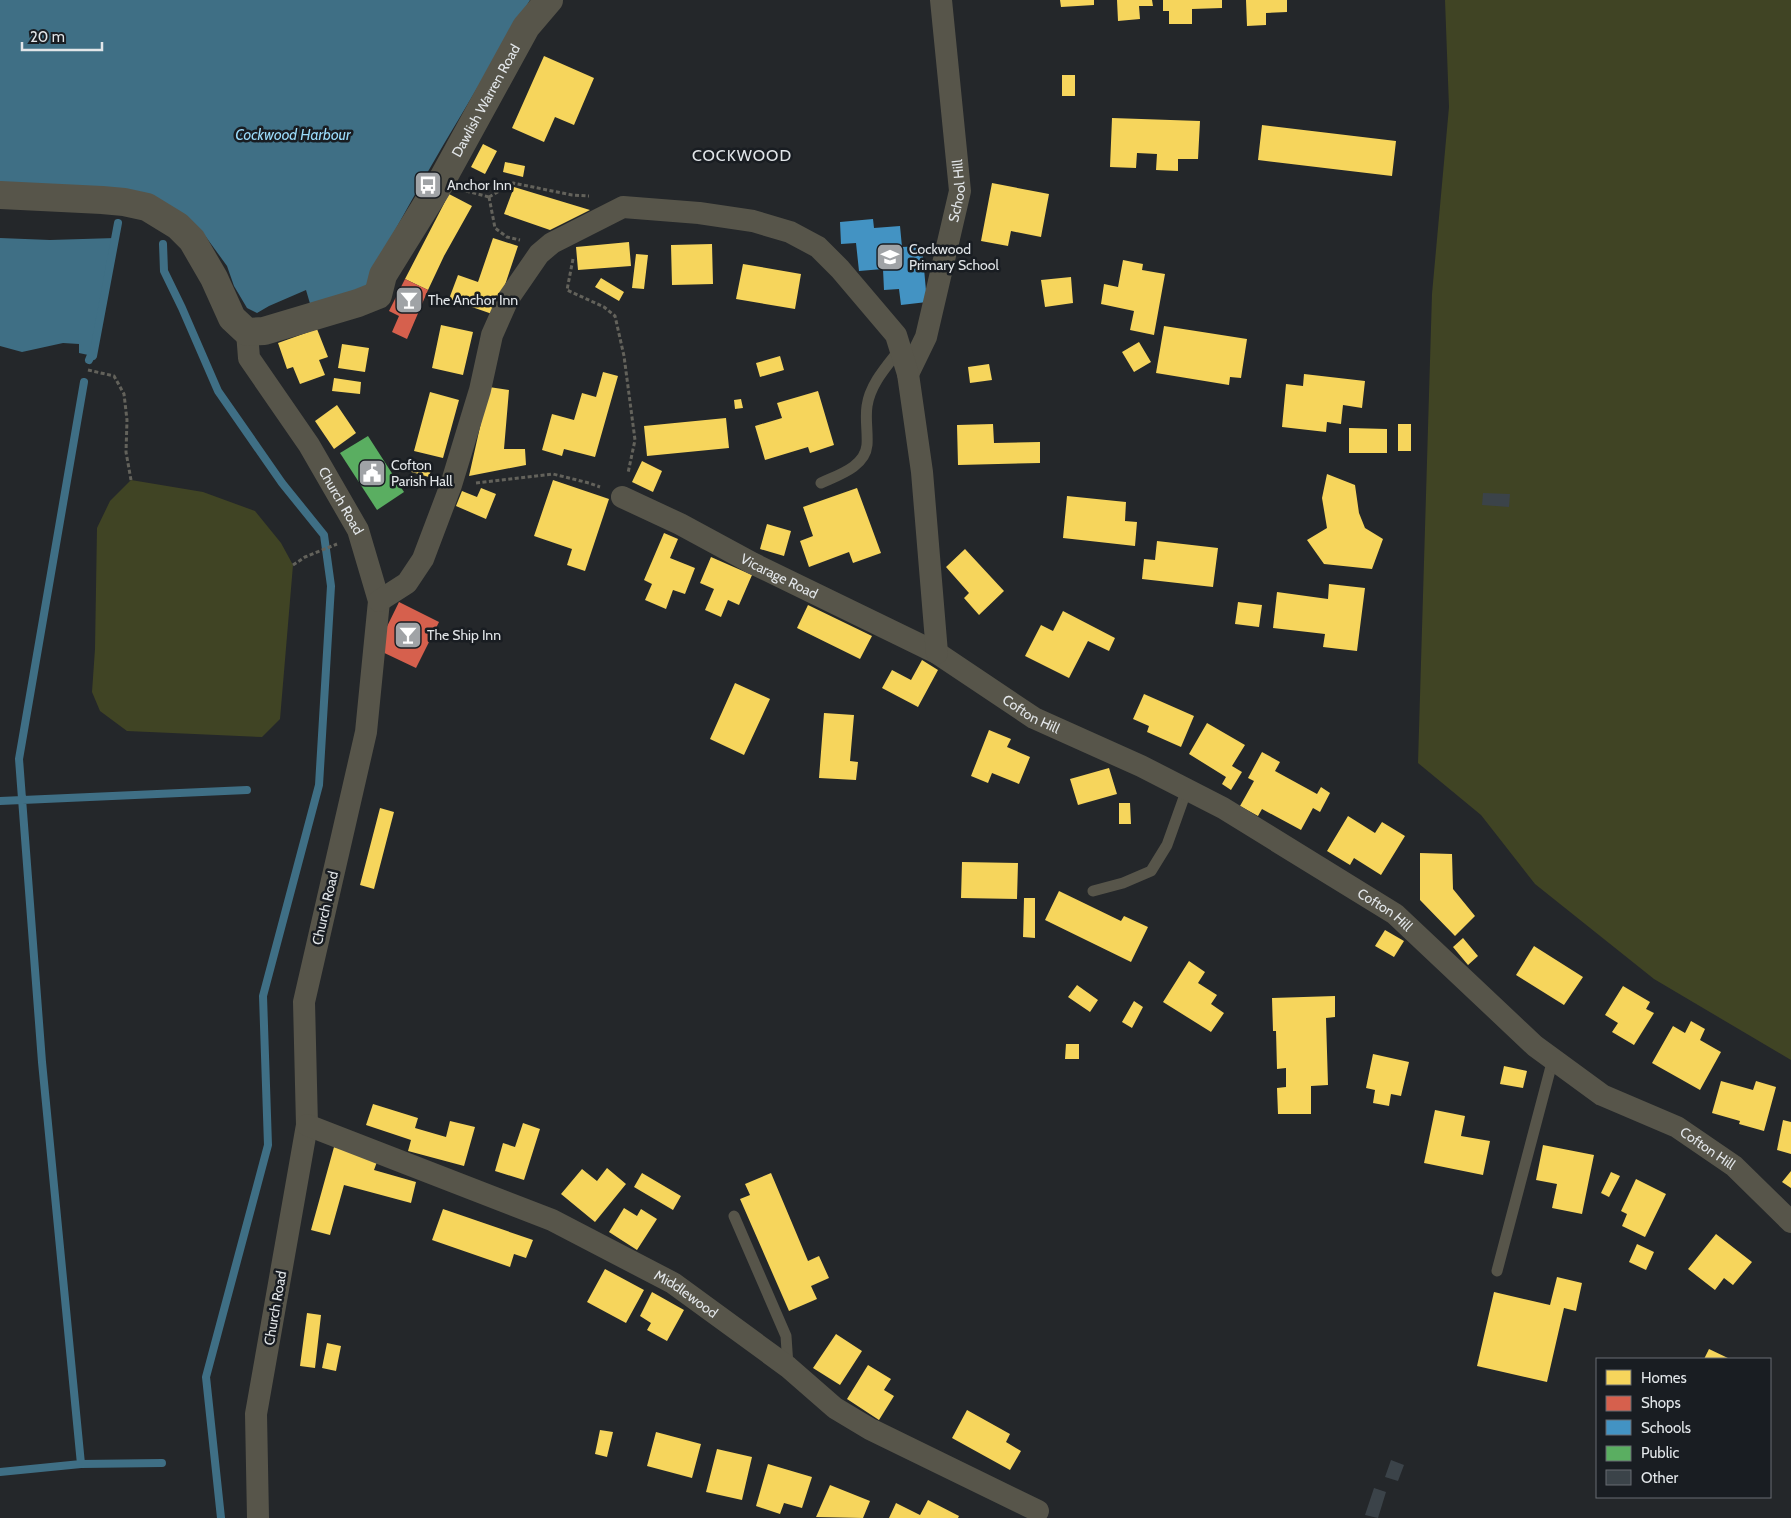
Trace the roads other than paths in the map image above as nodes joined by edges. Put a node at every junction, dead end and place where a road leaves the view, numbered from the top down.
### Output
1 (549, 0) edge
2 (941, 0) edge
3 (0, 195) edge
4 (247, 332) junction
5 (900, 349) junction
6 (908, 374) junction
7 (821, 483) dead end
8 (622, 497) road end
9 (379, 601) junction
10 (937, 653) junction
11 (1187, 789) junction
12 (1094, 892) dead end
13 (1553, 1059) junction
14 (307, 1125) junction
15 (734, 1216) dead end
16 (1791, 1222) edge
17 (1497, 1271) dead end
18 (788, 1367) junction
19 (1038, 1511) dead end
20 (258, 1518) edge

1 - 4 street, Dawlish Warren Road
2 - 6 street, School Hill
3 - 4 street
4 - 9 street, Church Road
5 - 6 street
5 - 7 lane
5 - 9 street
6 - 10 street
8 - 10 street, Vicarage Road
9 - 14 street, Church Road
10 - 11 street, Cofton Hill
11 - 12 lane
11 - 13 street, Cofton Hill
13 - 16 street, Cofton Hill
13 - 17 lane
14 - 18 street, Middlewood
14 - 20 street, Church Road
15 - 18 lane
18 - 19 street, Middlewood

